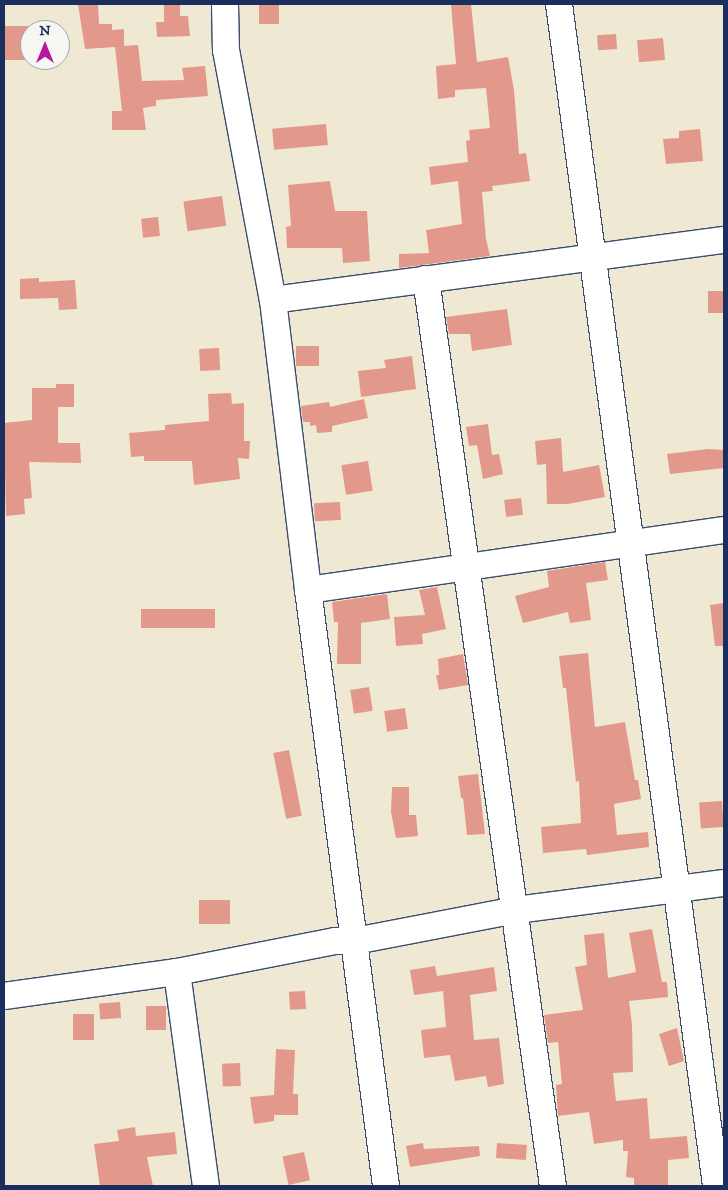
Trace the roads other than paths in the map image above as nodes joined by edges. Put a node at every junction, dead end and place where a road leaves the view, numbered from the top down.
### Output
1 (225, 4) edge
2 (559, 4) edge
3 (724, 240) edge
4 (593, 256) junction
5 (426, 279) junction
6 (274, 300) junction
7 (724, 530) edge
8 (631, 544) junction
9 (467, 567) junction
10 (308, 590) junction
11 (724, 883) edge
12 (677, 889) junction
13 (516, 910) junction
14 (355, 941) junction
15 (177, 972) junction
16 (4, 996) edge
17 (206, 1186) edge
18 (386, 1186) edge
19 (554, 1186) edge
20 (716, 1186) edge

1 - 6 street
2 - 4 street
3 - 4 street
4 - 5 street
4 - 8 street
5 - 6 street
5 - 9 street
6 - 10 street
7 - 8 street
8 - 9 street
8 - 12 street
9 - 10 street
9 - 13 street
10 - 14 street
11 - 12 street
12 - 13 street
12 - 20 street
13 - 14 street
13 - 19 street
14 - 15 street
14 - 18 street
15 - 16 street
15 - 17 street

